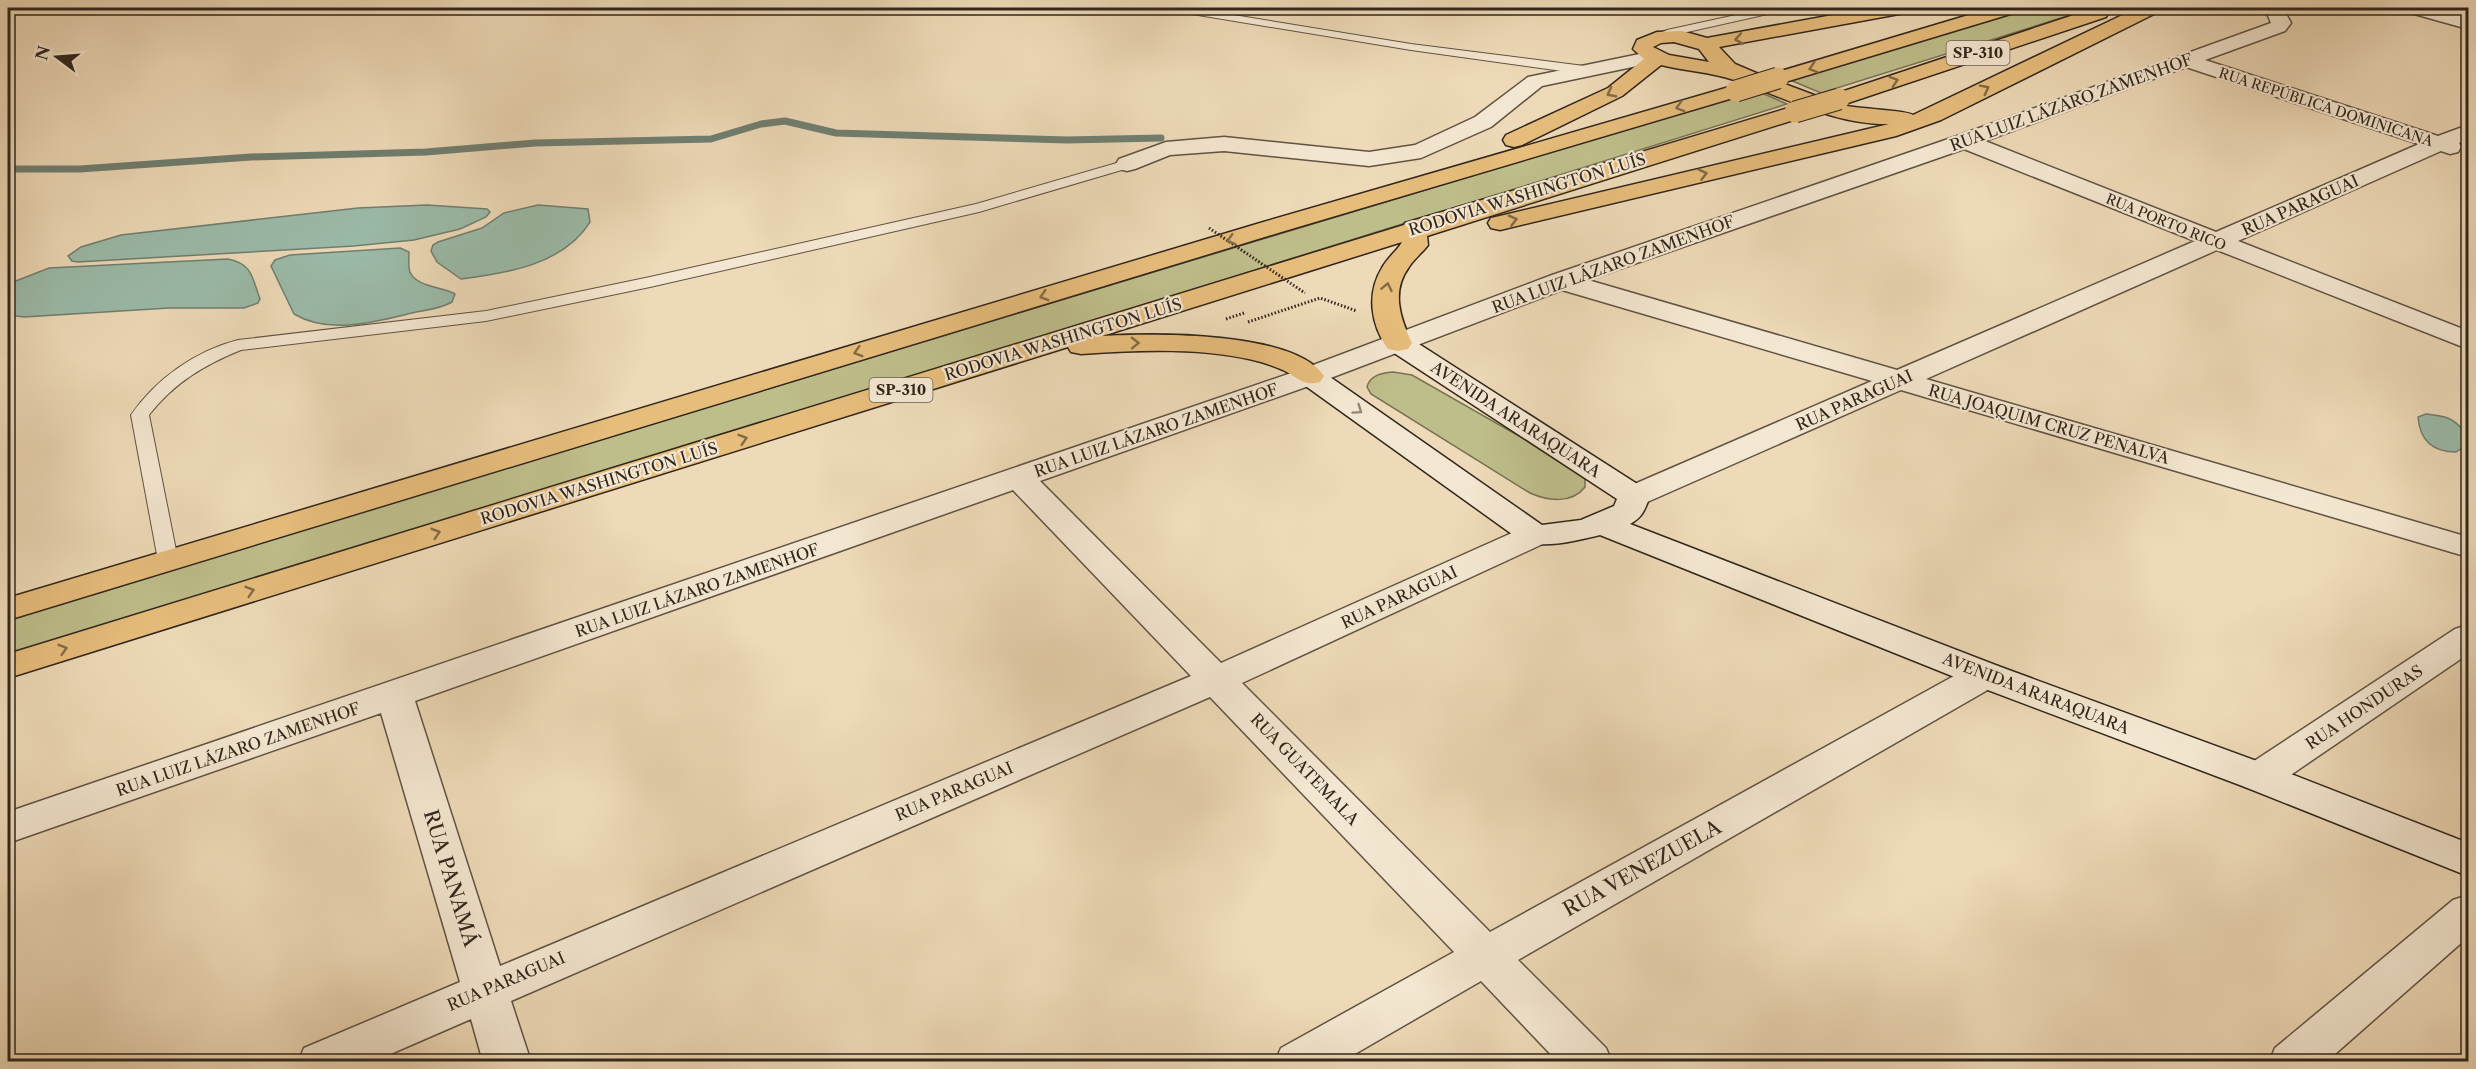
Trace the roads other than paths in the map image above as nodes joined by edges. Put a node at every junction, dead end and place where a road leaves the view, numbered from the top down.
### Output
1 (1174, 8) edge
2 (1778, 8) edge
3 (1899, 8) edge
4 (2010, 8) edge
5 (2117, 8) edge
6 (2151, 8) edge
7 (2278, 8) edge
8 (2414, 8) edge
9 (2469, 23) edge
10 (1703, 38) junction
11 (1653, 52) junction
12 (2184, 60) junction
13 (1584, 70) junction
14 (1738, 83) junction
15 (1842, 106) junction
16 (1933, 115) junction
17 (2469, 131) edge
18 (1842, 141) junction
19 (1965, 141) junction
20 (2440, 143) junction
21 (2469, 153) edge
22 (1127, 164) joint
23 (1269, 228) junction
24 (1414, 228) junction
25 (2216, 242) junction
26 (1561, 281) junction
27 (2469, 341) edge
28 (1398, 343) junction
29 (1310, 376) junction
30 (1900, 380) junction
31 (913, 386) junction
32 (1019, 478) junction
33 (1634, 496) junction
34 (1604, 525) junction
35 (1535, 535) junction
36 (2469, 547) edge
37 (168, 560) junction
38 (8, 609) edge
39 (2469, 637) edge
40 (8, 666) edge
41 (1985, 675) junction
42 (1218, 679) junction
43 (395, 695) junction
44 (2259, 777) junction
45 (8, 828) edge
46 (2469, 860) edge
47 (2469, 912) edge
48 (1487, 955) junction
49 (485, 990) junction
50 (321, 1062) edge
51 (507, 1062) edge
52 (1299, 1062) edge
53 (1589, 1062) edge
54 (2292, 1062) edge

1 - 13 lane
2 - 10 lane
3 -> 10 highway
4 -> 14 highway, SP-310, bridge
15 -> 5 highway, RODOVIA WASHINGTON LUÍS / SP-310
16 -> 6 highway
7 - 12 street, RUA LUIZ LÁZARO ZAMENHOF
8 - 9 street
10 - 11 highway
10 - 14 highway
11 - 13 street
11 - 14 highway
11 -> 23 highway
12 - 19 street, RUA LUIZ LÁZARO ZAMENHOF
12 - 20 street, RUA REPÚBLICA DOMINICANA
13 - 22 street
14 - 15 highway
14 -> 23 highway, SP-310
15 - 16 highway
15 - 18 highway
15 - 24 highway, RODOVIA WASHINGTON LUÍS / SP-310, bridge
16 - 18 highway
17 - 20 street, RUA PARAGUAI
24 -> 18 highway
19 - 25 street, RUA PORTO RICO
19 - 26 street, RUA LUIZ LÁZARO ZAMENHOF
20 - 21 street, RUA REPÚBLICA DOMINICANA
20 - 25 street, RUA PARAGUAI
22 - 37 lane
23 -> 37 highway, SP-310
28 -> 24 highway
24 - 31 highway, RODOVIA WASHINGTON LUÍS / SP-310
25 - 27 street, RUA PORTO RICO
25 - 30 street, RUA PARAGUAI
26 - 28 street, RUA LUIZ LÁZARO ZAMENHOF
26 - 30 street, RUA JOAQUIM CRUZ PENALVA
28 - 29 street, RUA LUIZ LÁZARO ZAMENHOF
28 - 33 street, AVENIDA ARARAQUARA
31 -> 29 highway
29 - 32 street, RUA LUIZ LÁZARO ZAMENHOF
29 -> 35 street
30 - 33 street, RUA PARAGUAI
30 - 36 street, RUA JOAQUIM CRUZ PENALVA
40 -> 31 highway, RODOVIA WASHINGTON LUÍS / SP-310
32 - 42 street, RUA GUATEMALA
32 - 43 street, RUA LUIZ LÁZARO ZAMENHOF
33 - 34 street, RUA PARAGUAI
34 - 35 street, RUA PARAGUAI
34 - 41 street, AVENIDA ARARAQUARA
35 - 42 street, RUA PARAGUAI
37 - 38 highway, SP-310
39 - 44 street, RUA HONDURAS
41 - 44 street, AVENIDA ARARAQUARA
41 - 48 street, RUA VENEZUELA
42 - 48 street, RUA GUATEMALA
42 - 49 street, RUA PARAGUAI
43 - 45 street, RUA LUIZ LÁZARO ZAMENHOF
43 - 49 street, RUA PANAMÁ
44 - 46 street, AVENIDA ARARAQUARA
47 - 54 street
48 - 52 street, RUA VENEZUELA
48 - 53 street, RUA GUATEMALA
49 - 50 street, RUA PARAGUAI
49 - 51 street, RUA PANAMÁ

